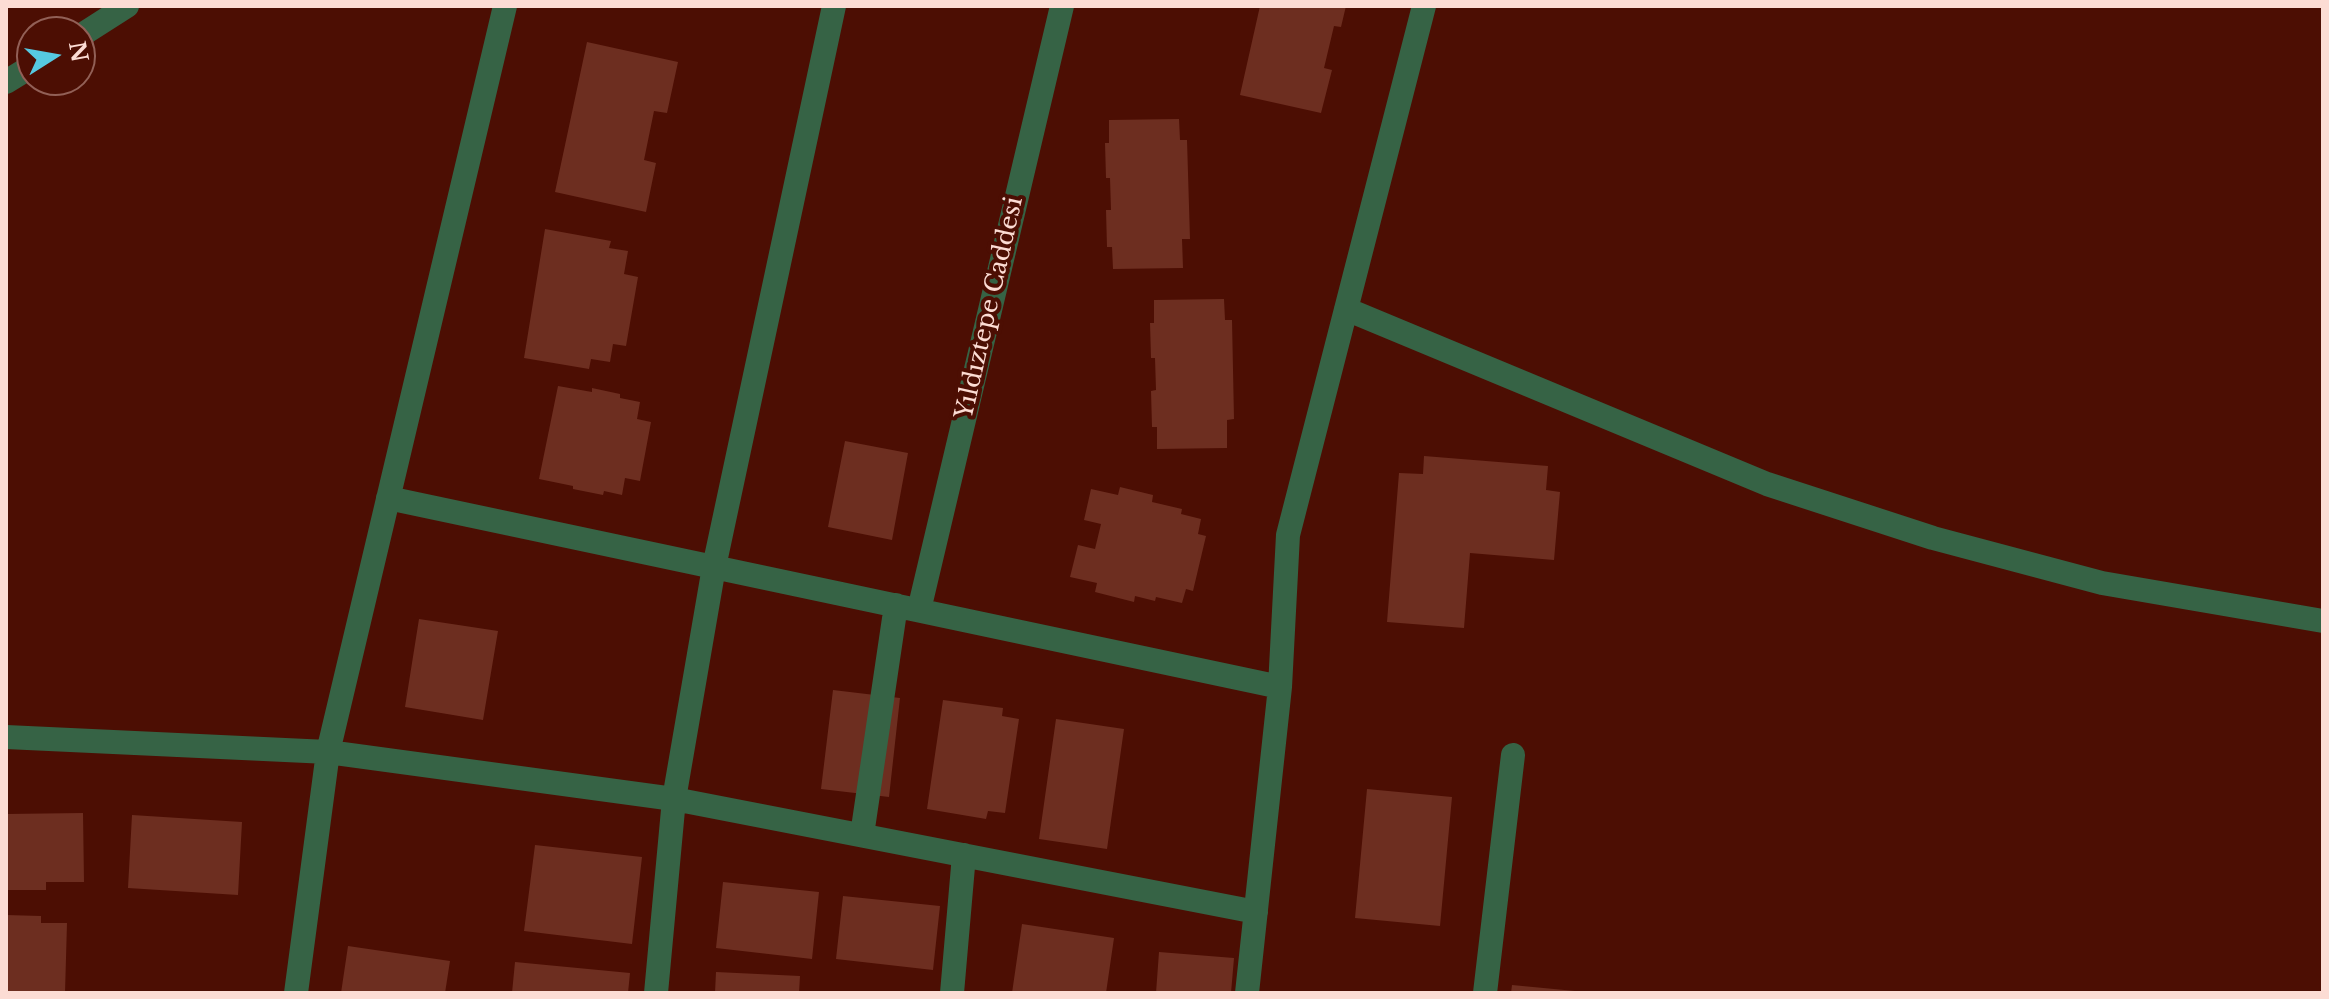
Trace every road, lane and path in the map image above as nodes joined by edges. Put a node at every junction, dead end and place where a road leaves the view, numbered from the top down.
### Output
1 (127, 6) edge
2 (505, 6) edge
3 (834, 6) edge
4 (1062, 6) edge
5 (1424, 6) edge
6 (96, 26) edge
7 (1346, 309) junction
8 (388, 498) junction
9 (714, 567) junction
10 (907, 608) junction
11 (2323, 621) edge
12 (1280, 687) junction
13 (6, 737) edge
14 (328, 752) junction
15 (1513, 755) dead end
16 (674, 799) junction
17 (862, 835) junction
18 (964, 855) junction
19 (1256, 912) junction
20 (296, 993) edge
21 (656, 993) edge
22 (952, 993) edge
23 (1247, 993) edge
24 (1485, 993) edge

1 - 6 street
2 - 8 street
3 - 9 street
4 - 10 street, Yıldıztepe Caddesi
5 - 7 street
7 - 11 street
7 - 12 street
8 - 9 street
8 - 14 street
9 - 10 street
9 - 16 street
10 - 12 street
10 - 17 street, Yıldıztepe Caddesi
12 - 19 street
13 - 14 street
14 - 16 street
14 - 20 street
15 - 24 street
16 - 17 street
16 - 21 street
17 - 18 street
18 - 19 street
18 - 22 street
19 - 23 street

